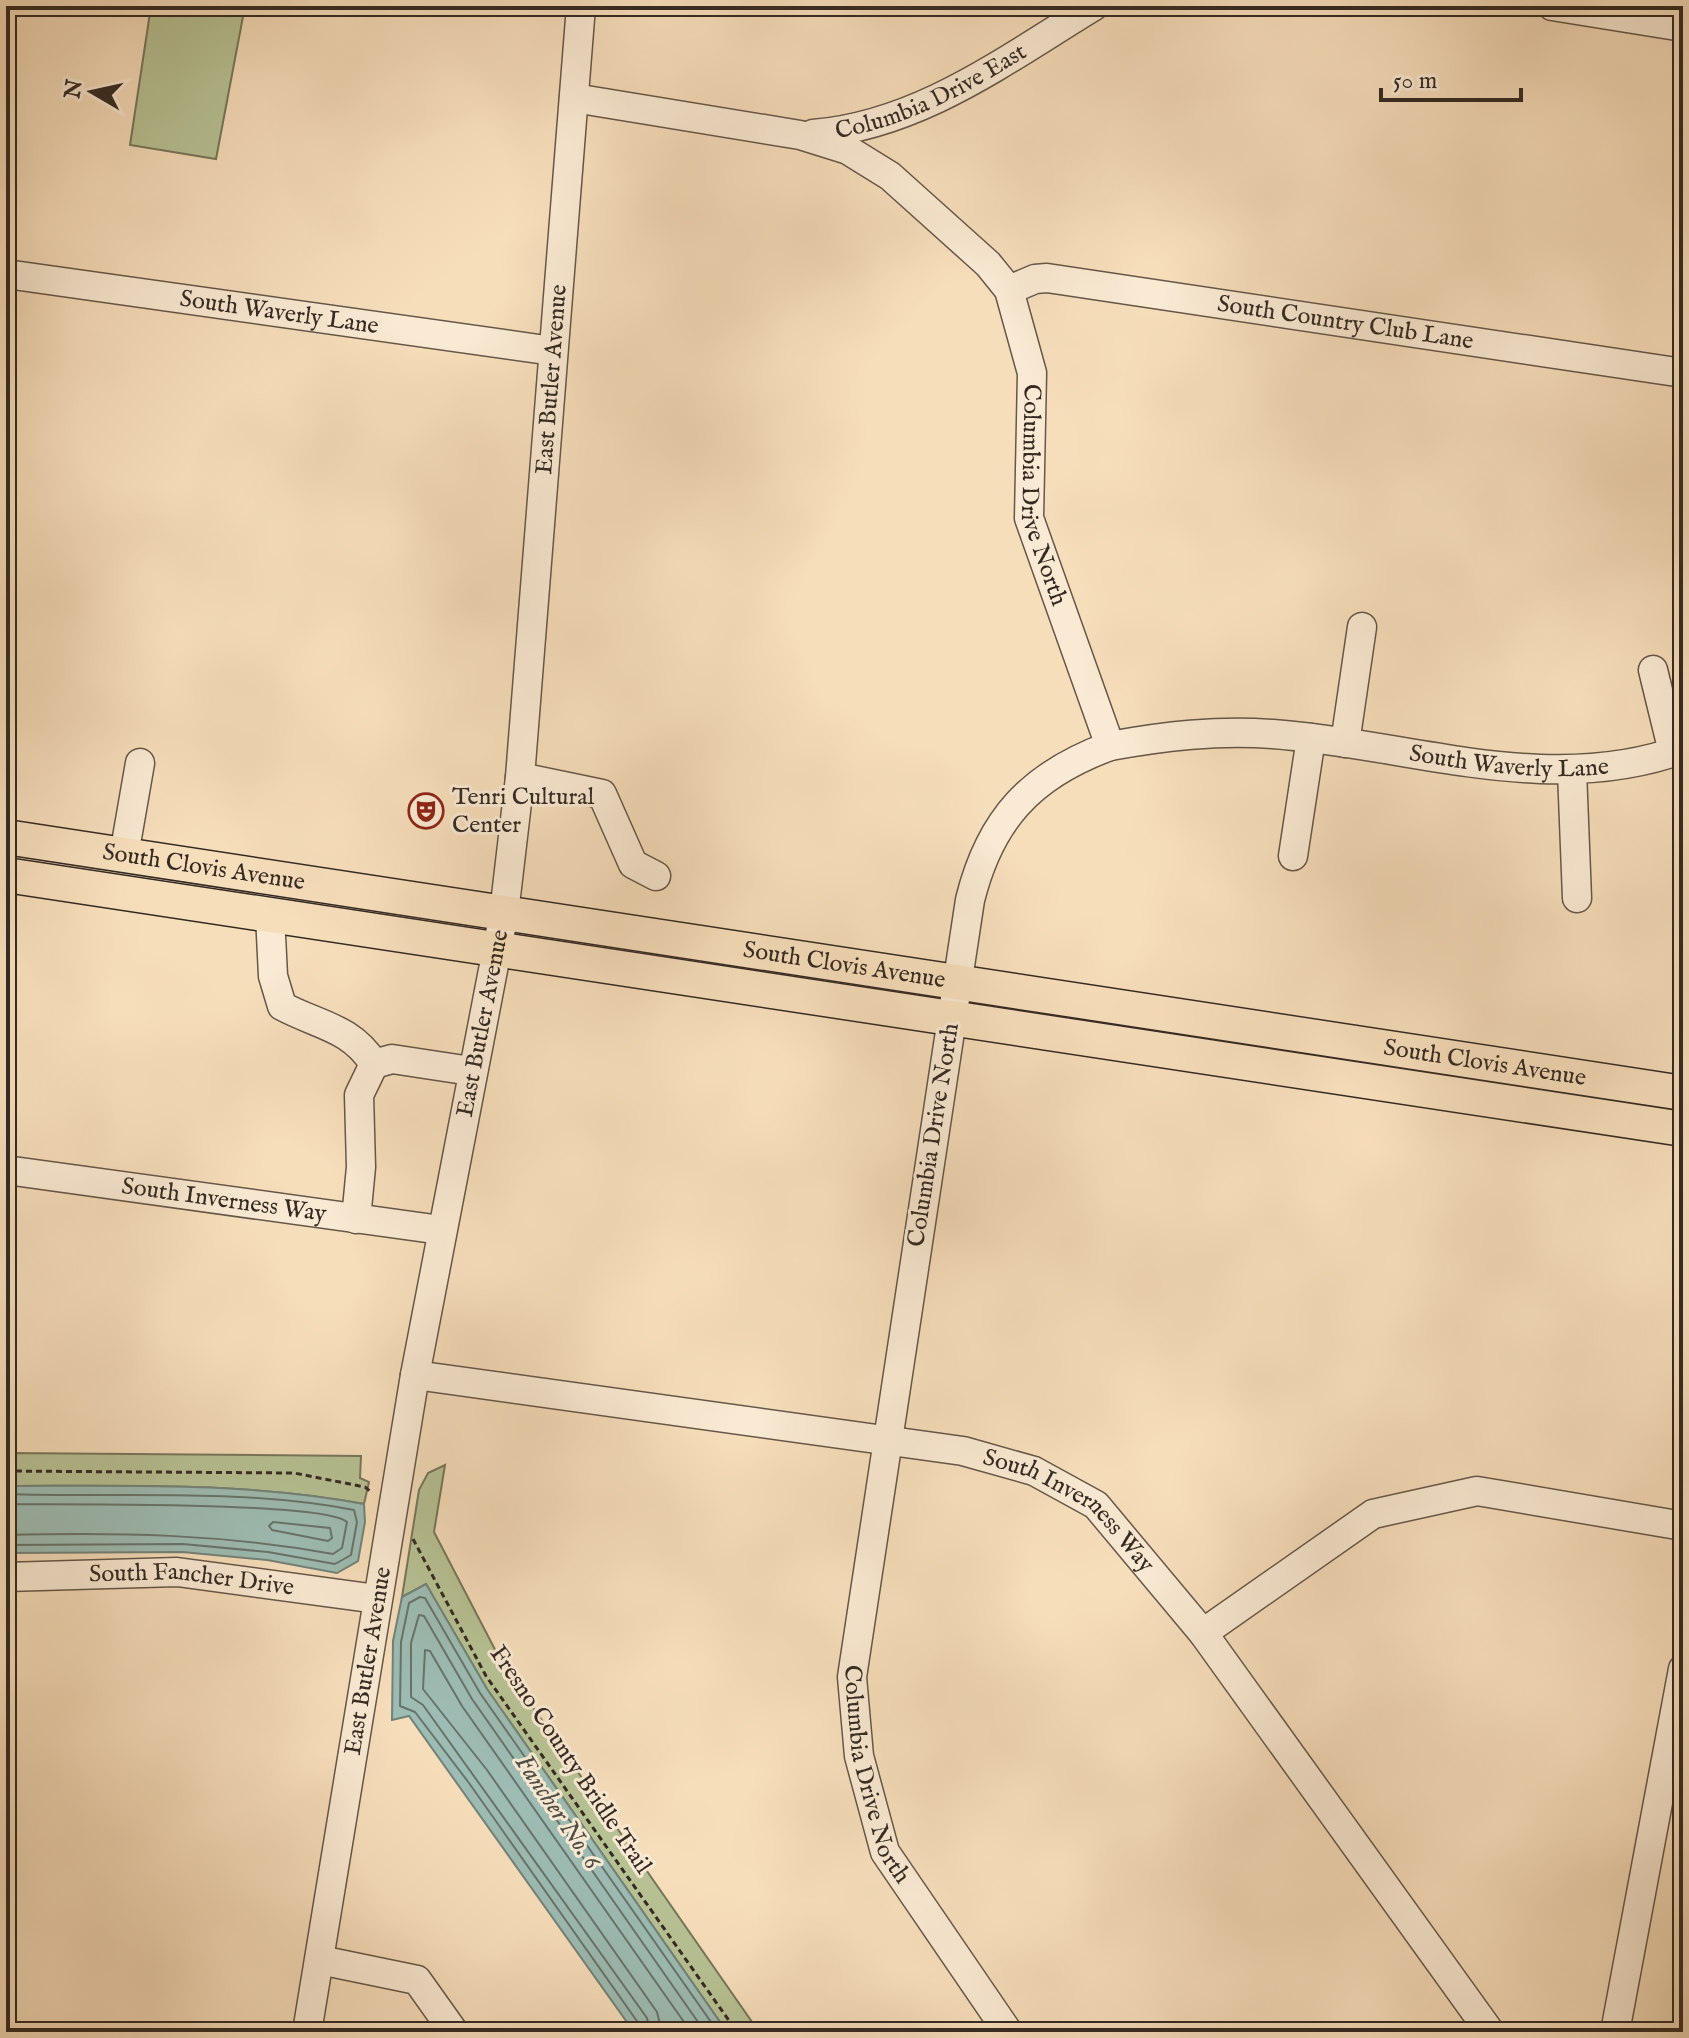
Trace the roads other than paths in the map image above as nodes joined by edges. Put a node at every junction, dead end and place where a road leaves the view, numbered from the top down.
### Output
1 (581, 6) edge
2 (1094, 6) edge
3 (1552, 6) edge
4 (1683, 27) edge
5 (574, 98) junction
6 (800, 135) junction
7 (6, 274) edge
8 (1009, 290) junction
9 (553, 351) junction
10 (1683, 373) edge
11 (1362, 627) dead end
12 (1653, 670) dead end
13 (1311, 738) junction
14 (1345, 743) junction
15 (1110, 746) junction
16 (1678, 750) edge
17 (140, 763) dead end
18 (1572, 771) junction
19 (520, 777) junction
20 (6, 837) edge
21 (124, 855) junction
22 (1293, 856) dead end
23 (6, 875) edge
24 (656, 876) dead end
25 (1577, 898) dead end
26 (504, 913) junction
27 (270, 915) junction
28 (495, 949) junction
29 (957, 982) junction
30 (951, 1019) junction
31 (374, 1064) junction
32 (471, 1071) junction
33 (1683, 1093) edge
34 (1683, 1129) edge
35 (6, 1170) edge
36 (356, 1219) junction
37 (441, 1230) junction
38 (415, 1375) junction
39 (887, 1443) junction
40 (1683, 1526) edge
41 (6, 1577) edge
42 (377, 1599) junction
43 (1203, 1633) junction
44 (1683, 1669) edge
45 (320, 1960) junction
46 (307, 2032) edge
47 (454, 2032) edge
48 (1008, 2032) edge
49 (1490, 2032) edge
50 (1615, 2032) edge

1 - 5 street, East Butler Avenue
2 - 6 street, Columbia Drive East
3 - 4 street
5 - 6 street, Columbia Drive North
5 - 9 street, East Butler Avenue
6 - 8 street, Columbia Drive North
7 - 9 street, South Waverly Lane
8 - 10 street, South Country Club Lane
8 - 15 street, Columbia Drive North
9 - 19 street, East Butler Avenue
11 - 14 street
12 - 16 street, South Waverly Lane
13 - 14 street, South Waverly Lane
13 - 15 street, South Waverly Lane
13 - 22 street
14 - 18 street, South Waverly Lane
15 - 29 street, Columbia Drive North
16 - 18 street, South Waverly Lane
17 - 21 street
18 - 25 street
19 - 24 street
19 - 26 street, East Butler Avenue
20 - 21 main road, South Clovis Avenue
21 - 26 main road, South Clovis Avenue
23 - 27 main road, South Clovis Avenue
26 - 28 street, East Butler Avenue
26 - 29 main road, South Clovis Avenue
27 - 28 main road, South Clovis Avenue
27 - 31 street
28 - 30 main road, South Clovis Avenue
28 - 32 street, East Butler Avenue
29 - 30 street, Columbia Drive North
29 - 33 main road, South Clovis Avenue
30 - 34 main road, South Clovis Avenue
30 - 39 street, Columbia Drive North
31 - 32 street
31 - 36 street
32 - 37 street, East Butler Avenue
35 - 36 street, South Inverness Way
36 - 37 street, South Inverness Way
37 - 38 street, East Butler Avenue
38 - 39 street, South Inverness Way
38 - 42 street, East Butler Avenue
39 - 43 street, South Inverness Way
39 - 48 street, Columbia Drive North
40 - 43 street
41 - 42 street, South Fancher Drive
42 - 45 street, East Butler Avenue
43 - 49 street, South Inverness Way
44 - 50 street
45 - 46 street, East Butler Avenue
45 - 47 street

